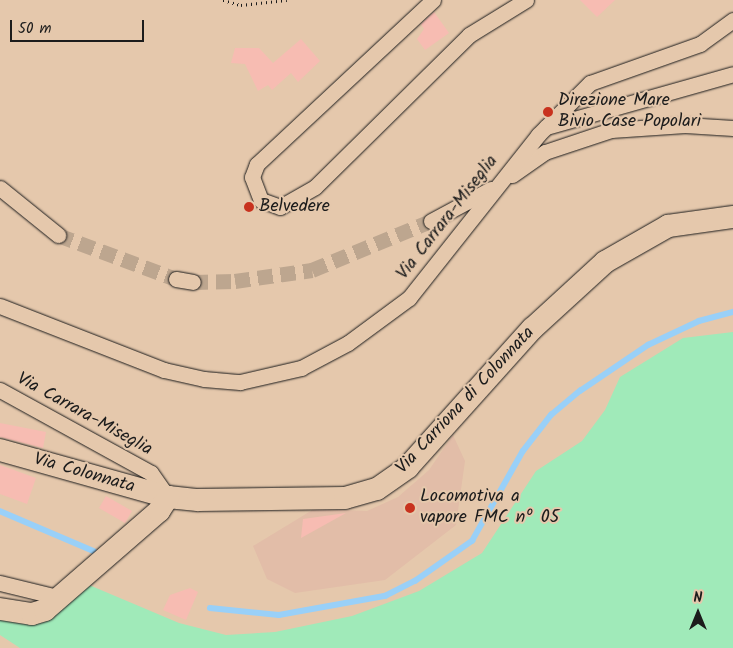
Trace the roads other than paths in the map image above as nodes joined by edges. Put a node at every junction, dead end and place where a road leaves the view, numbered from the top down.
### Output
1 (433, 0) edge
2 (526, 0) edge
3 (733, 20) edge
4 (733, 74) edge
5 (545, 127) junction
6 (733, 128) edge
7 (495, 187) junction
8 (0, 188) edge
9 (733, 217) edge
10 (431, 221) tunnel mouth
11 (58, 235) tunnel mouth
12 (176, 279) tunnel mouth
13 (194, 282) tunnel mouth
14 (0, 306) edge
15 (0, 390) edge
16 (0, 450) edge
17 (164, 504) junction
18 (0, 583) edge
19 (57, 597) junction
20 (0, 609) edge

1 - 2 street
3 - 5 street, Via Carrara-Miseglia
4 - 5 street
5 - 7 street, Via Carrara-Miseglia
6 - 7 street
7 - 10 street
7 - 14 street, Via Carrara-Miseglia
8 - 11 street
9 - 17 main road, Via Carriona di Colonnata
12 - 13 street
15 - 17 street, Via Carrara-Miseglia
16 - 17 main road, Via Colonnata
17 - 19 main road
18 - 19 street
19 - 20 main road

